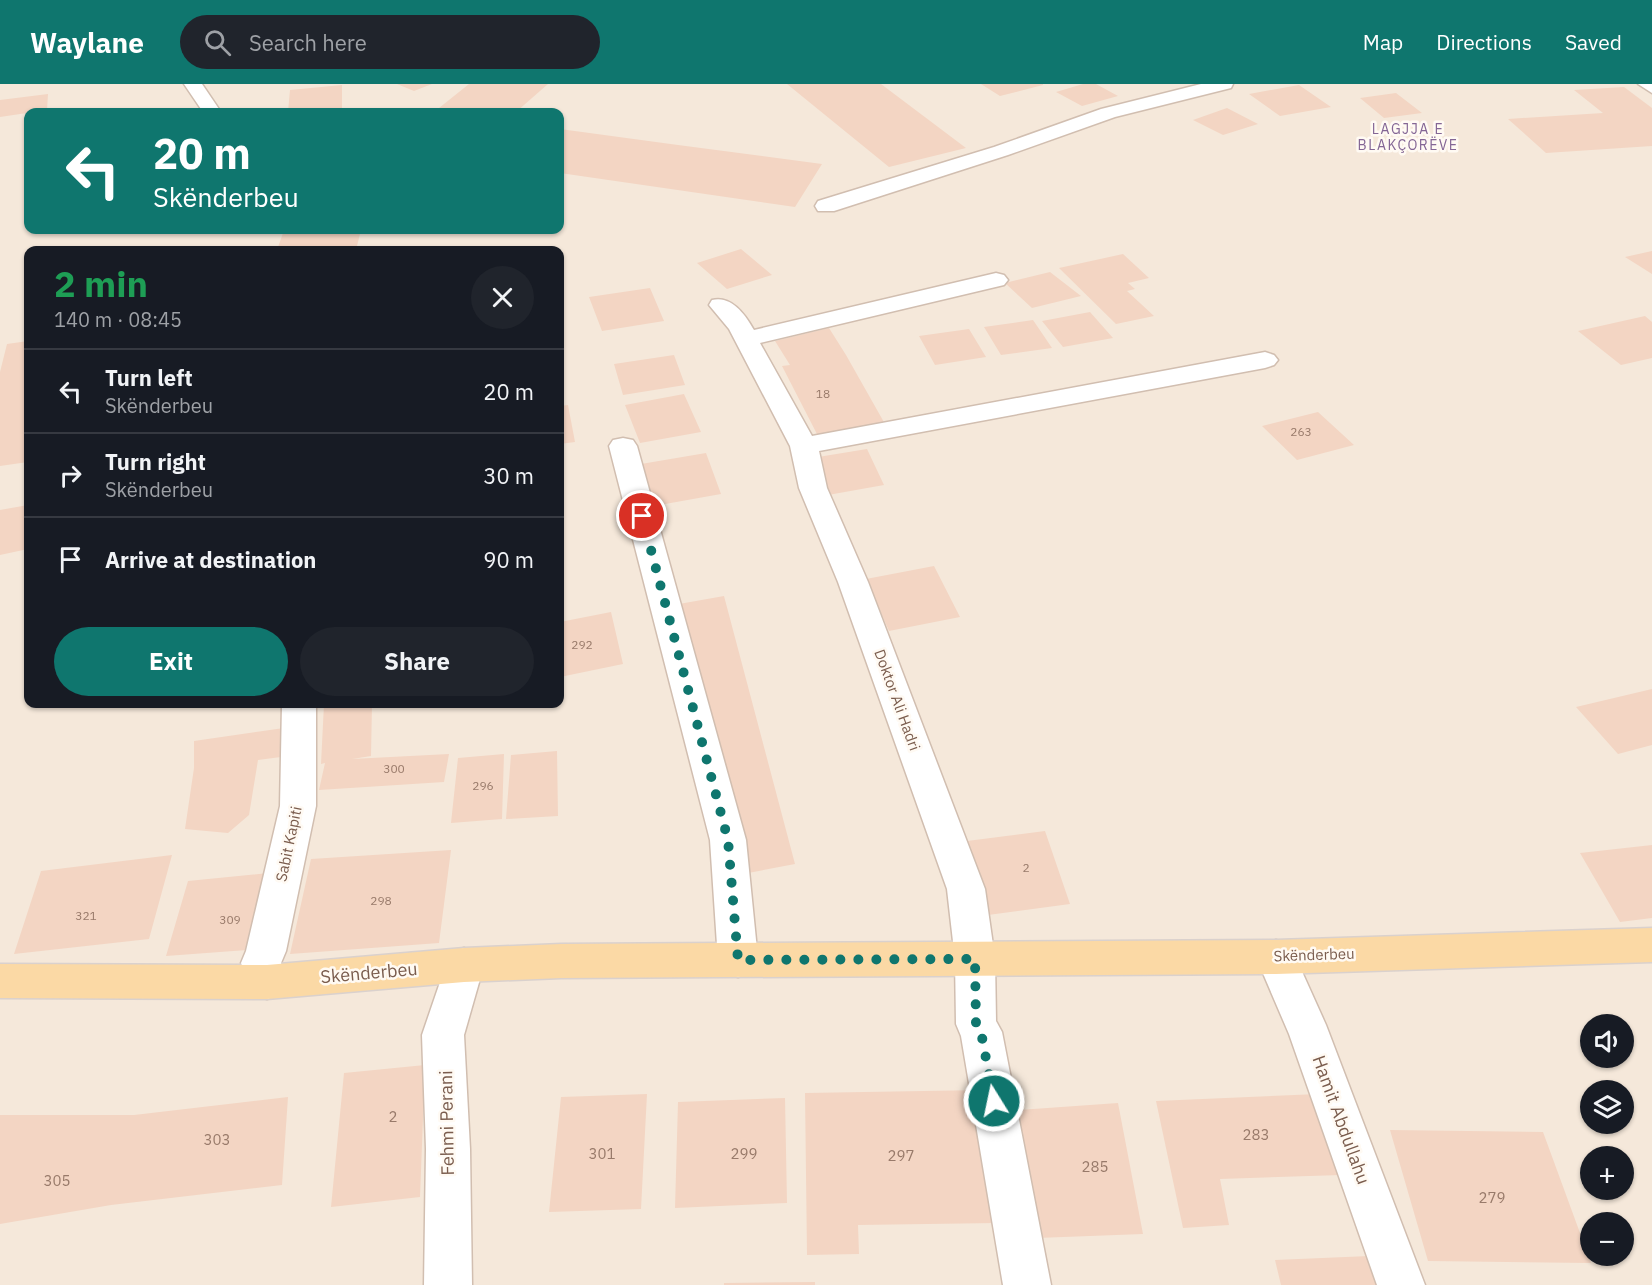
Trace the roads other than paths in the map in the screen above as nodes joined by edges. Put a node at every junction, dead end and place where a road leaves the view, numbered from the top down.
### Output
1 (193, 84) edge
2 (1224, 84) edge
3 (1647, 84) edge
4 (1652, 87) edge
5 (209, 108) edge
6 (826, 206) dead end
7 (996, 280) dead end
8 (721, 305) dead end
9 (746, 339) junction
10 (1265, 360) dead end
11 (623, 446) dead end
12 (804, 446) junction
13 (299, 708) edge
14 (1652, 945) edge
15 (1276, 957) junction
16 (975, 959) junction
17 (738, 960) junction
18 (464, 965) junction
19 (0, 981) edge
20 (267, 982) junction
21 (448, 1285) edge
22 (1027, 1285) edge
23 (1401, 1285) edge

1 - 5 street
2 - 6 street
3 - 4 street
7 - 9 street
8 - 9 street, Doktor Ali Hadri
9 - 12 street, Doktor Ali Hadri
10 - 12 street
11 - 17 street
12 - 16 street, Doktor Ali Hadri
13 - 20 street, Sabit Kapiti
14 - 15 main road, Skënderbeu
15 - 16 main road, Skënderbeu
15 - 23 street, Hamit Abdullahu
16 - 17 main road, Skënderbeu
16 - 22 street
17 - 18 main road, Skënderbeu
18 - 20 main road, Skënderbeu
18 - 21 street, Fehmi Perani
19 - 20 main road, Skënderbeu

